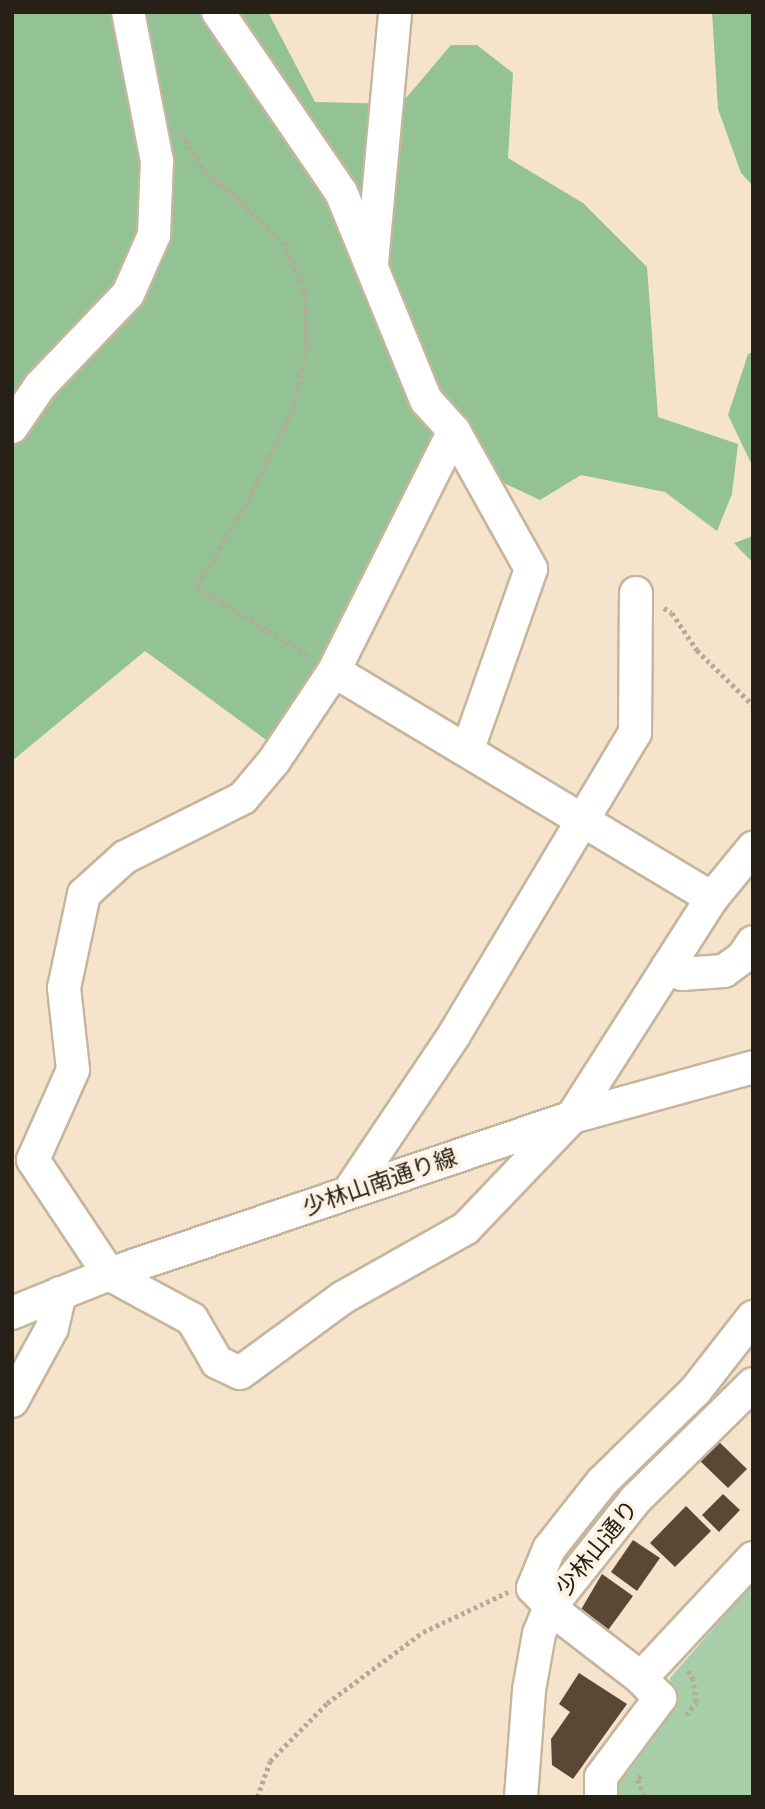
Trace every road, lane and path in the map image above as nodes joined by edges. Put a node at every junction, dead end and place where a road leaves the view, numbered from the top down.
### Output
1 (128, 12) edge
2 (218, 12) edge
3 (395, 12) edge
4 (177, 124) dead end
5 (372, 268) junction
6 (12, 427) edge
7 (454, 431) junction
8 (636, 593) joint
9 (334, 671) junction
10 (753, 705) edge
11 (468, 748) junction
12 (582, 817) junction
13 (753, 848) edge
14 (712, 898) junction
15 (753, 942) edge
16 (667, 968) junction
17 (753, 1068) edge
18 (572, 1117) junction
19 (348, 1193) junction
20 (109, 1274) junction
21 (60, 1293) junction
22 (12, 1313) edge
23 (753, 1317) edge
24 (753, 1384) edge
25 (12, 1401) edge
26 (753, 1558) edge
27 (541, 1597) junction
28 (641, 1678) junction
29 (257, 1797) edge
30 (521, 1797) edge
31 (601, 1797) edge

1 - 6 street
2 - 5 street
3 - 5 street
4 - 9 path
5 - 7 street
7 - 9 street
7 - 11 street
8 - 10 path
8 - 12 street
9 - 11 street
9 - 20 street
11 - 12 street
12 - 14 street
12 - 19 street
13 - 14 street
14 - 16 street
15 - 16 street
16 - 18 street
17 - 18 street, 少林山南通り線
18 - 19 street, 少林山南通り線
18 - 20 street
19 - 20 street, 少林山南通り線
20 - 21 street, 少林山南通り線
21 - 22 street, 少林山南通り線
21 - 25 street
23 - 27 street
24 - 27 street, 少林山通り
26 - 28 street
27 - 28 street
27 - 29 path
27 - 30 street, 少林山通り
28 - 31 street

